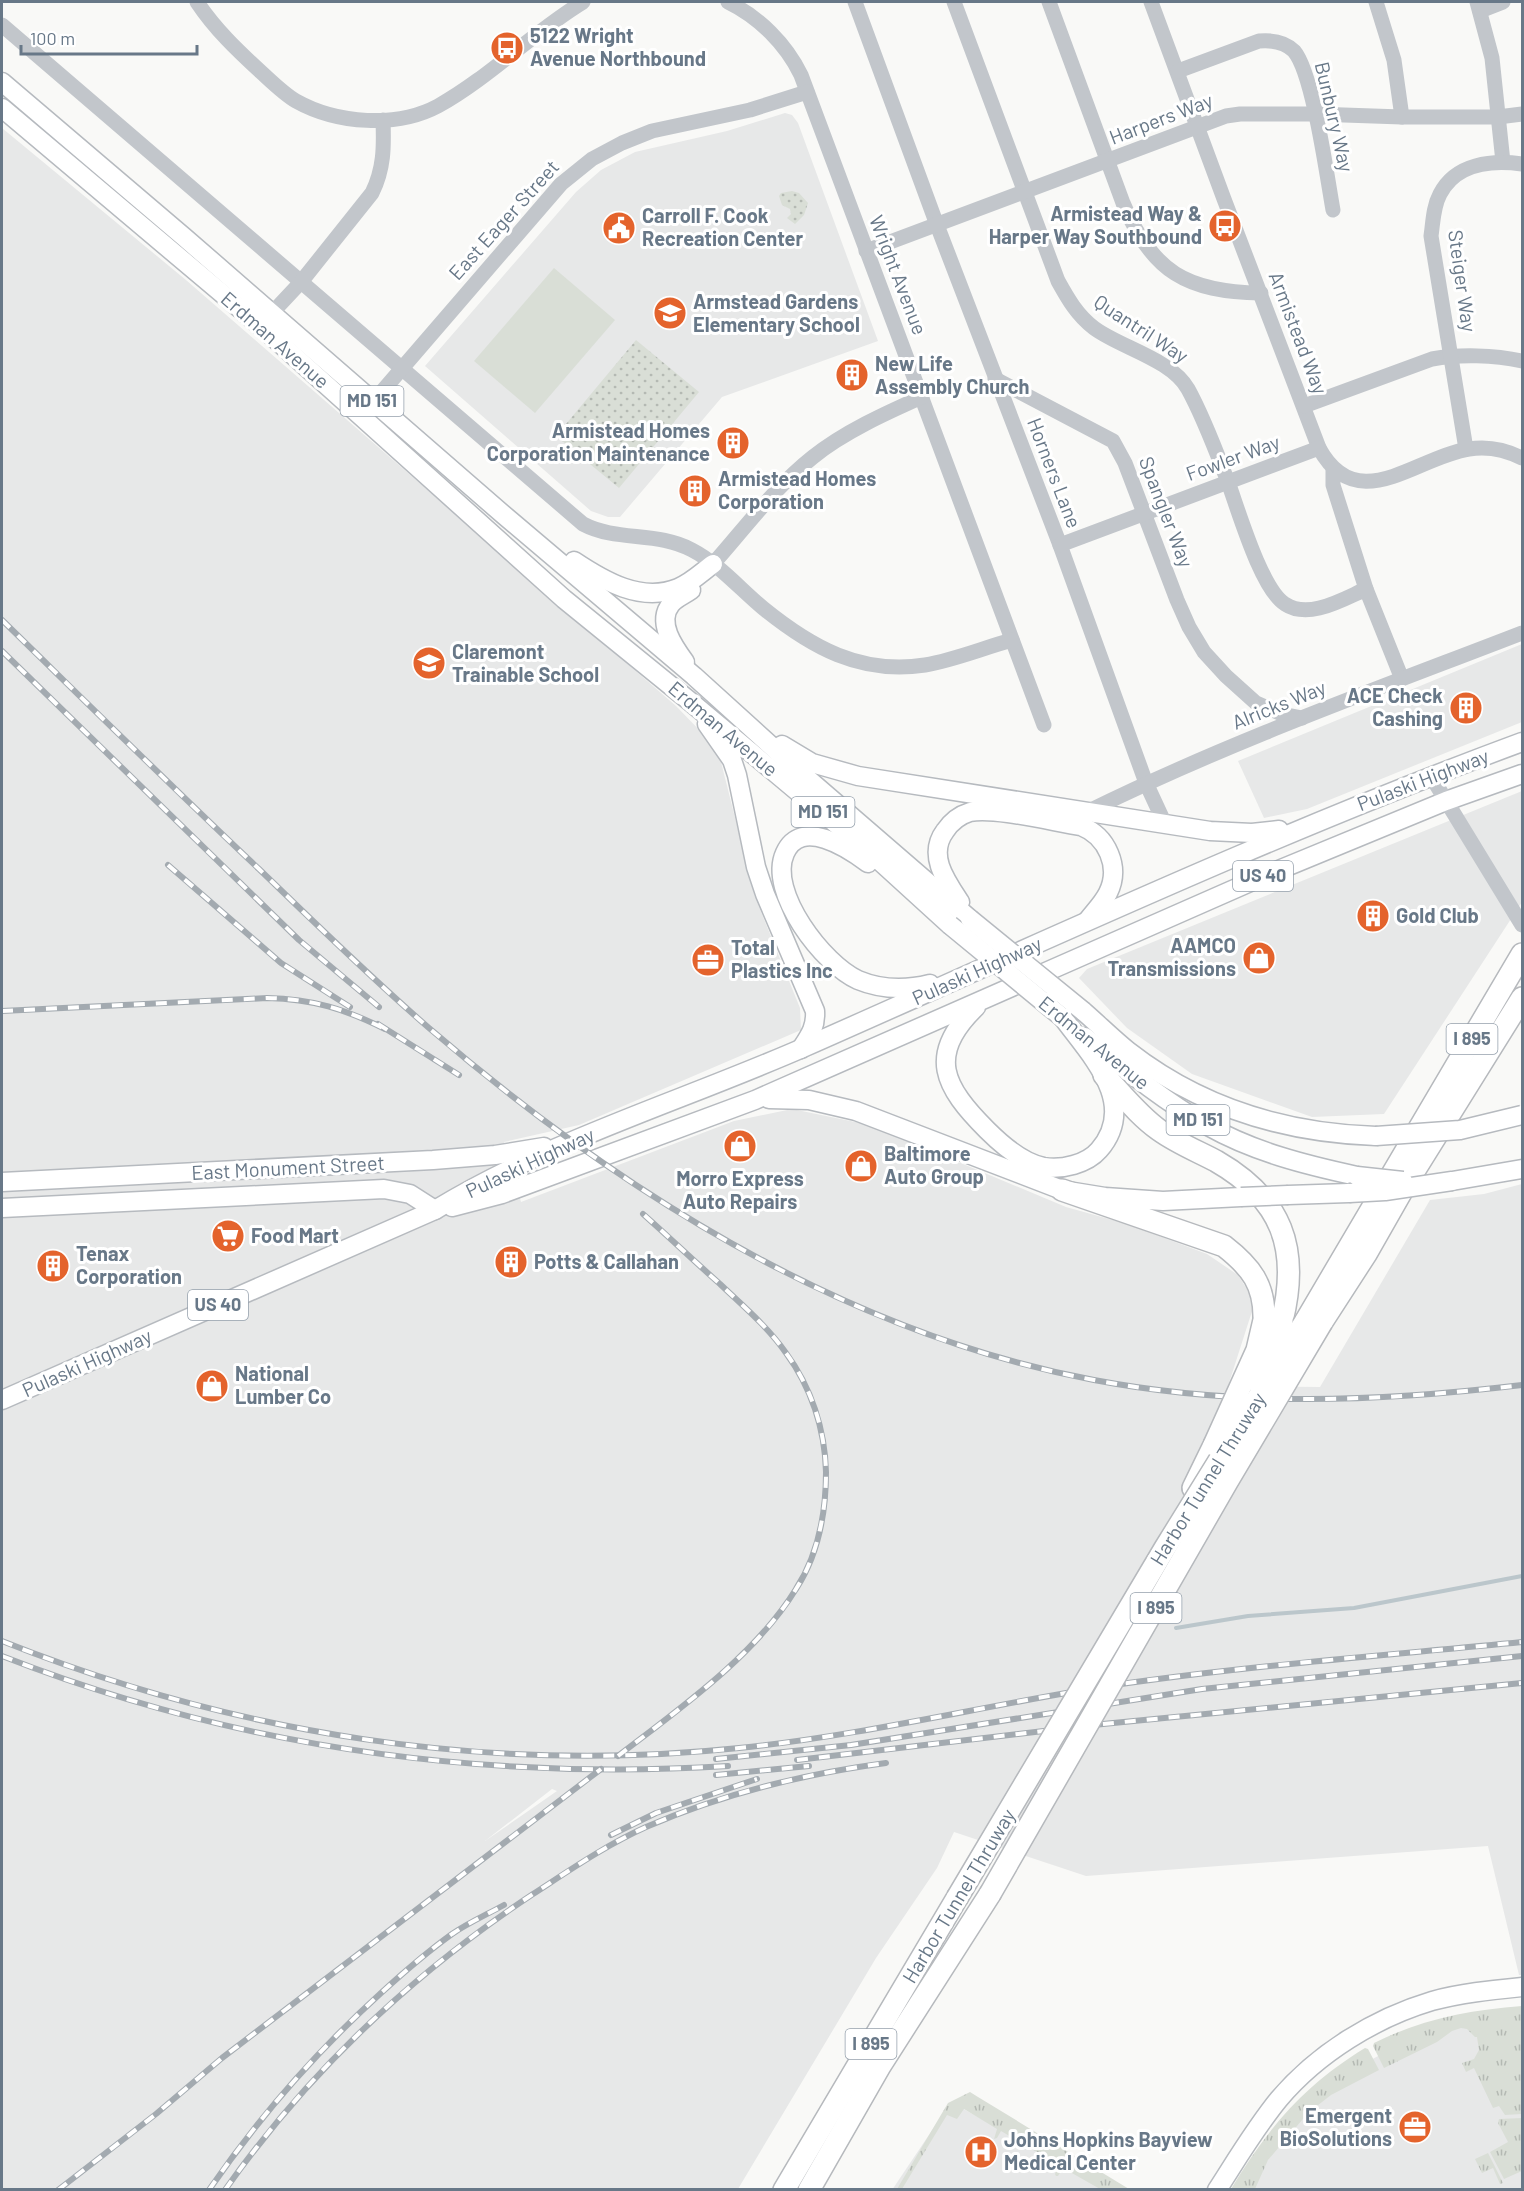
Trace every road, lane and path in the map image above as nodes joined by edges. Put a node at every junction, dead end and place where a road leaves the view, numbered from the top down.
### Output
1 (583, 2) edge
2 (728, 2) edge
3 (855, 2) edge
4 (954, 2) edge
5 (966, 2) edge
6 (1049, 2) edge
7 (1151, 2) edge
8 (1376, 2) edge
9 (1503, 2) edge
10 (204, 4) edge
11 (1478, 6) edge
12 (2, 25) edge
13 (967, 35) junction
14 (1178, 70) junction
15 (2, 82) edge
16 (807, 92) junction
17 (2, 108) edge
18 (1315, 114) junction
19 (1522, 114) edge
20 (1402, 117) junction
21 (1498, 117) junction
22 (383, 120) junction
23 (1197, 127) junction
24 (1108, 162) junction
25 (1503, 162) junction
26 (1522, 164) edge
27 (1024, 192) junction
28 (1333, 210) dead end
29 (937, 225) junction
30 (866, 251) junction
31 (301, 282) junction
32 (1261, 293) junction
33 (272, 313) junction
34 (1452, 357) junction
35 (1522, 361) edge
36 (402, 368) junction
37 (995, 379) junction
38 (922, 397) junction
39 (373, 402) junction
40 (1304, 406) junction
41 (1319, 448) junction
42 (1466, 449) junction
43 (1522, 458) edge
44 (1333, 469) junction
45 (1228, 482) junction
46 (1144, 513) junction
47 (505, 516) junction
48 (1060, 545) junction
49 (712, 564) junction
50 (1366, 589) junction
51 (1522, 633) edge
52 (1012, 640) junction
53 (694, 676) junction
54 (1402, 679) junction
55 (692, 703) junction
56 (1256, 703) junction
57 (1302, 717) junction
58 (742, 720) junction
59 (1044, 724) dead end
60 (1267, 733) junction
61 (1522, 742) edge
62 (1522, 774) edge
63 (1431, 776) junction
64 (1146, 783) junction
65 (1446, 801) junction
66 (1089, 811) junction
67 (1165, 824) junction
68 (1302, 827) junction
69 (1190, 875) junction
70 (1202, 903) junction
71 (970, 919) junction
72 (1087, 922) junction
73 (950, 925) junction
74 (1522, 925) edge
75 (1522, 954) edge
76 (964, 977) junction
77 (985, 999) junction
78 (1520, 1002) edge
79 (1063, 1018) junction
80 (801, 1049) junction
81 (1104, 1074) junction
82 (755, 1100) junction
83 (1522, 1115) edge
84 (574, 1142) junction
85 (1522, 1168) edge
86 (1452, 1181) junction
87 (2, 1182) edge
88 (1062, 1190) junction
89 (2, 1208) edge
90 (435, 1210) junction
91 (1273, 1320) junction
92 (1313, 1322) junction
93 (2, 1400) edge
94 (1165, 1548) junction
95 (1522, 1987) edge
96 (825, 2166) junction
97 (784, 2190) edge
98 (809, 2190) edge
99 (817, 2190) edge
100 (1217, 2190) edge

1 - 22 street
2 - 16 street, Wright Avenue
3 - 29 street, Horners Lane
4 - 13 street, Quantril Way
5 - 13 street
6 - 24 street
7 - 14 street, Armistead Way
8 - 20 street
9 - 11 street
10 - 22 street
11 - 21 street
12 - 31 street
13 - 27 street, Quantril Way
14 - 18 street, Bunbury Way
14 - 23 street, Armistead Way
15 - 33 main road, Erdman Avenue / MD 151
16 - 30 street, Wright Avenue
16 - 36 street, East Eager Street
17 - 55 main road, Erdman Avenue / MD 151
18 - 20 street, Harpers Way
18 - 23 street, Harpers Way
18 - 28 street, Bunbury Way
19 - 21 street, Harpers Way
20 - 21 street, Harpers Way
21 - 25 street
22 - 31 street
23 - 24 street, Harpers Way
23 - 32 street, Armistead Way
24 - 27 street, Harpers Way
24 - 32 street
25 - 26 street, Steiger Way
25 - 34 street, Steiger Way
27 - 29 street, Harpers Way
27 - 45 street, Quantril Way
29 - 30 street, Harpers Way
29 - 37 street, Horners Lane
30 - 38 street, Wright Avenue
31 - 33 street
31 - 36 street
32 - 40 street, Armistead Way
33 - 39 main road, Erdman Avenue / MD 151
34 - 35 street
34 - 40 street
34 - 42 street, Steiger Way
36 - 39 street, East Eager Street
36 - 49 street
37 - 46 street, Spangler Way
37 - 48 street, Horners Lane
38 - 49 street
38 - 52 street, Wright Avenue
39 - 47 main road, Erdman Avenue / MD 151
40 - 41 street, Armistead Way
41 - 44 street, Armistead Way
41 - 45 street, Fowler Way
42 - 43 street
42 - 44 street
44 - 50 street, Armistead Way
45 - 46 street, Fowler Way
45 - 50 street, Quantril Way
46 - 48 street, Fowler Way
46 - 56 street, Spangler Way
47 - 49 main road
47 - 53 main road, Erdman Avenue / MD 151
48 - 64 street, Horners Lane
49 - 52 street
49 - 53 main road
50 - 54 street, Armistead Way
51 - 54 street, Alricks Way
52 - 59 street, Wright Avenue
53 - 58 main road, Erdman Avenue / MD 151
54 - 57 street, Alricks Way
55 - 73 main road, Erdman Avenue / MD 151
55 - 80 main road
56 - 57 street, Spangler Way
56 - 60 street, Spangler Way
57 - 60 street, Alricks Way
58 - 66 main road
58 - 71 main road, Erdman Avenue / MD 151
60 - 64 street, Alricks Way
61 - 63 main road, Pulaski Highway / US 40
62 - 65 main road, Pulaski Highway / US 40
63 - 65 street
63 - 68 main road, Pulaski Highway / US 40
64 - 66 street, Alricks Way
64 - 67 street, Horners Lane
65 - 70 main road, Pulaski Highway / US 40
65 - 74 street
66 - 67 main road
67 - 68 main road
68 - 69 main road, Pulaski Highway / US 40
69 - 70 main road
69 - 72 main road, Pulaski Highway / US 40
70 - 77 main road, Pulaski Highway / US 40
71 - 72 main road
71 - 83 main road, Erdman Avenue / MD 151, bridge
72 - 76 main road, Pulaski Highway / US 40
73 - 76 main road
73 - 79 main road, Erdman Avenue / MD 151, bridge
75 - 92 highway, Harbor Tunnel Thruway / I 895
76 - 80 main road, Pulaski Highway / US 40
77 - 81 main road
77 - 82 main road, Pulaski Highway / US 40
78 - 92 highway, Harbor Tunnel Thruway / I 895
79 - 81 main road
79 - 86 main road, Erdman Avenue / MD 151, bridge
80 - 84 main road, Pulaski Highway / US 40
81 - 91 highway
82 - 88 main road
82 - 90 main road, Pulaski Highway / US 40
84 - 87 main road, East Monument Street
84 - 90 main road, Pulaski Highway / US 40
85 - 86 main road, Erdman Avenue / MD 151
86 - 88 main road, bridge
88 - 91 highway
89 - 90 main road, East Monument Street
90 - 93 main road, Pulaski Highway / US 40
91 - 94 highway, bridge
92 - 94 highway, Harbor Tunnel Thruway / I 895, bridge
92 - 96 highway, Harbor Tunnel Thruway / I 895, bridge
94 - 97 highway, Harbor Tunnel Thruway / I 895, bridge
95 - 100 main road
96 - 98 highway, Harbor Tunnel Thruway / I 895
96 - 99 highway

